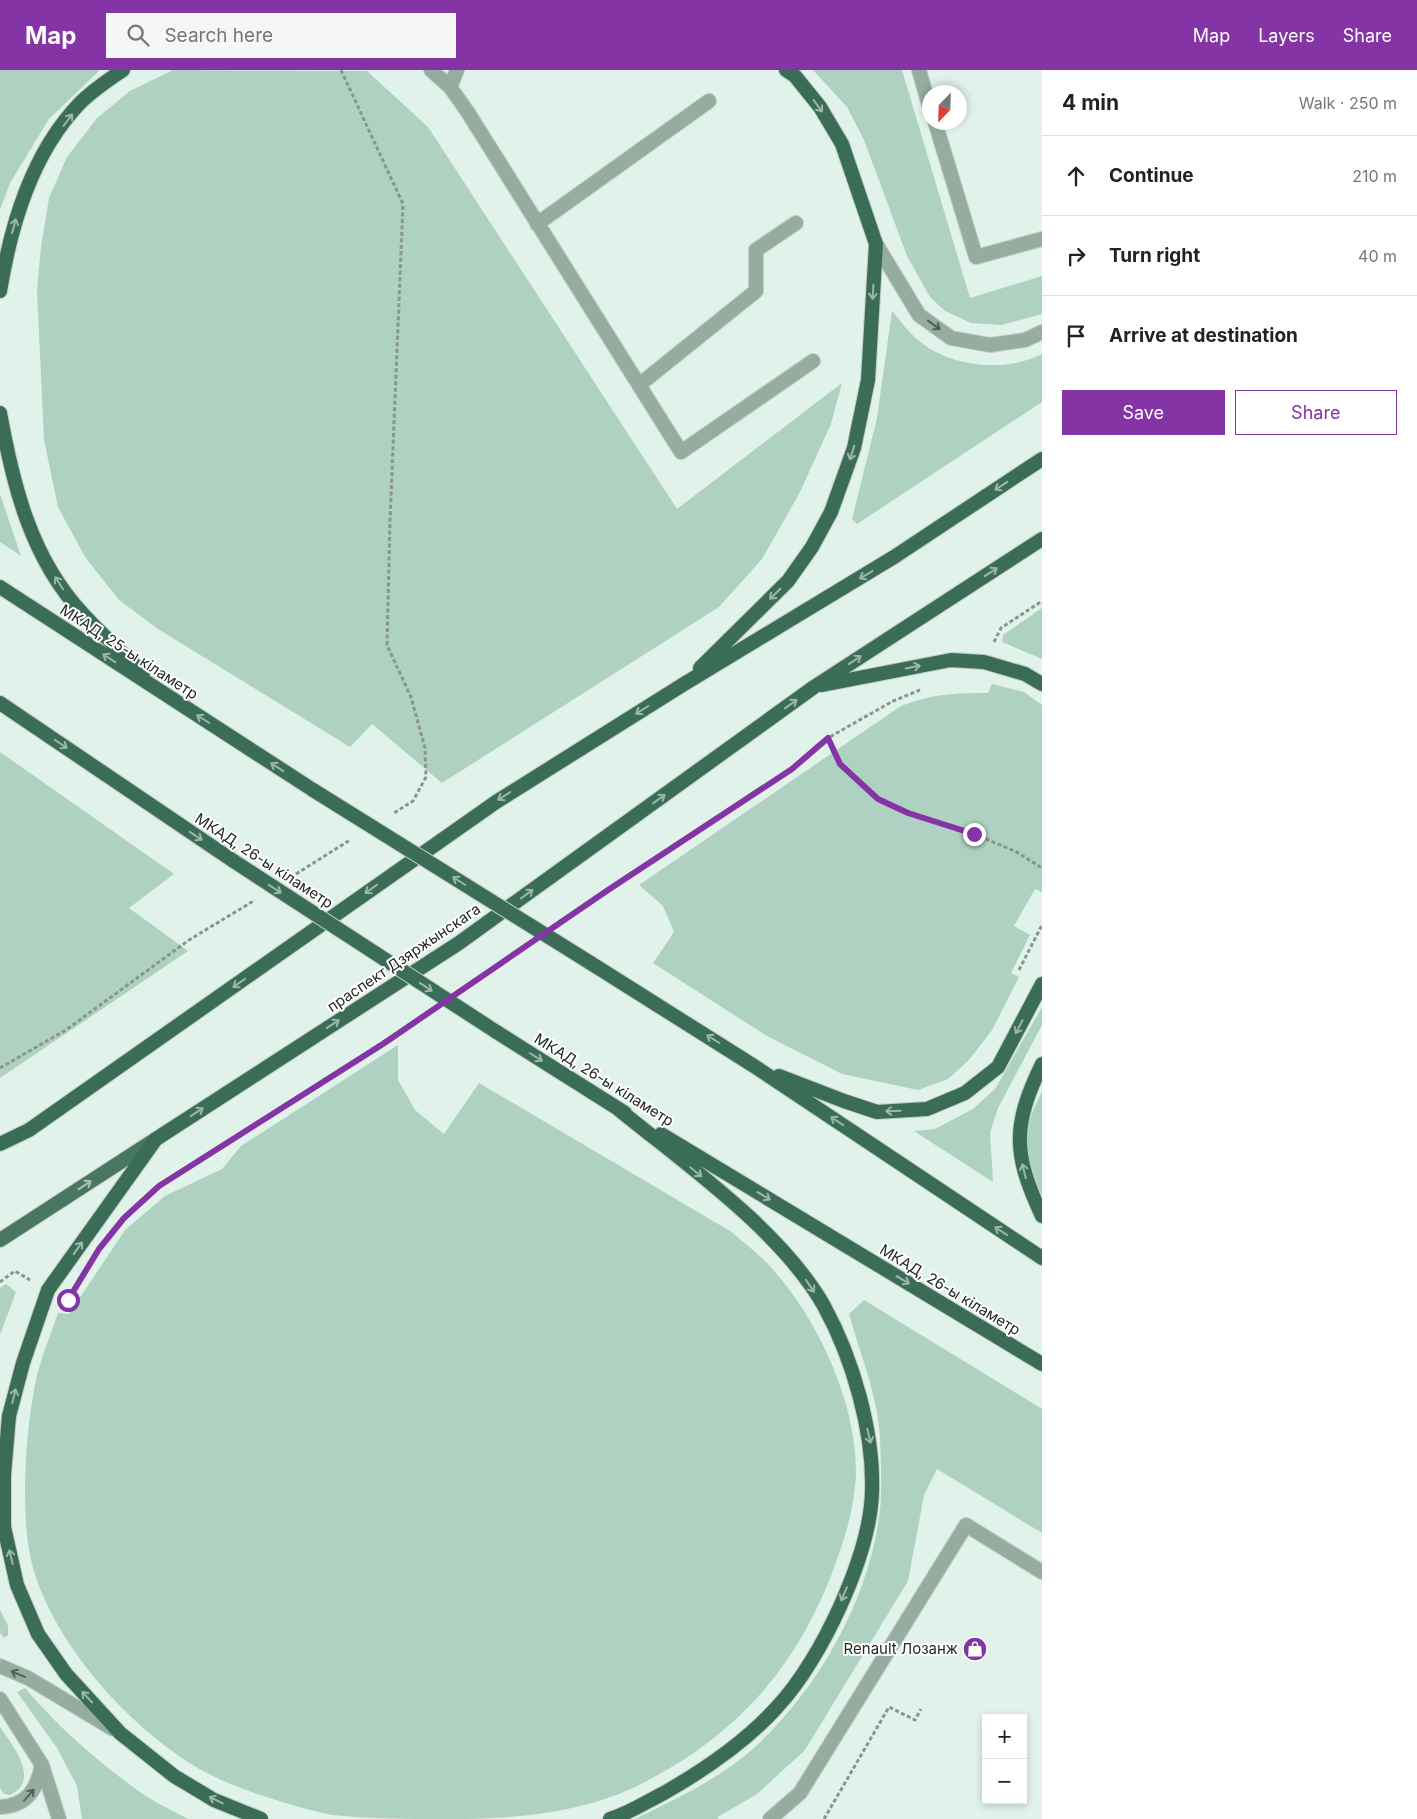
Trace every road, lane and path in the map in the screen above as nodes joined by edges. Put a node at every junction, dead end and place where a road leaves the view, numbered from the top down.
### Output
1 (123, 70) edge
2 (341, 70) edge
3 (431, 70) edge
4 (457, 70) edge
5 (786, 70) edge
6 (919, 70) edge
7 (924, 85) edge
8 (450, 87) junction
9 (709, 101) dead end
10 (937, 130) edge
11 (796, 223) dead end
12 (537, 224) junction
13 (1042, 239) edge
14 (876, 244) junction
15 (0, 291) edge
16 (1042, 332) edge
17 (813, 361) dead end
18 (639, 385) junction
19 (0, 413) edge
20 (1042, 459) edge
21 (1042, 538) edge
22 (0, 588) edge
23 (684, 684) junction
24 (1042, 684) edge
25 (814, 687) junction
26 (165, 694) junction
27 (0, 703) edge
28 (0, 709) edge
29 (20, 717) junction
30 (389, 816) dead end
31 (356, 837) dead end
32 (1042, 868) edge
33 (290, 878) dead end
34 (258, 899) dead end
35 (559, 923) dead end
36 (1042, 925) edge
37 (527, 945) dead end
38 (1019, 970) dead end
39 (1042, 984) edge
40 (463, 989) dead end
41 (431, 1011) dead end
42 (1042, 1064) edge
43 (754, 1066) junction
44 (0, 1068) edge
45 (617, 1108) junction
46 (29, 1130) junction
47 (156, 1139) junction
48 (0, 1144) edge
49 (0, 1152) edge
50 (138, 1205) dead end
51 (1042, 1216) edge
52 (0, 1240) edge
53 (1042, 1258) edge
54 (0, 1282) edge
55 (48, 1290) junction
56 (1042, 1364) edge
57 (1042, 1572) edge
58 (0, 1666) edge
59 (0, 1699) edge
60 (921, 1709) dead end
61 (120, 1733) junction
62 (42, 1765) junction
63 (0, 1807) edge
64 (59, 1819) edge
65 (261, 1819) edge
66 (610, 1819) edge
67 (770, 1819) edge
68 (824, 1819) edge

15 -> 1 highway
2 - 30 path
3 - 8 lane
4 - 8 lane
5 -> 14 highway
6 - 7 lane
8 - 12 lane
9 - 12 lane
10 - 13 lane
11 - 18 lane
12 - 18 lane
14 -> 16 lane
14 -> 23 highway
17 - 18 lane
26 -> 19 highway
20 -> 23 highway
25 -> 21 highway, праспект Дзяржынскага
26 -> 22 highway, МКАД, 25-ы кіламетр
23 -> 46 highway
25 -> 24 highway
47 -> 25 highway, праспект Дзяржынскага
43 -> 26 highway, МКАД, 25-ы кіламетр, bridge
27 - 29 highway
28 - 29 highway
29 -> 45 highway, МКАД, 26-ы кіламетр, bridge
31 - 33 path
32 - 35 path
34 - 44 path
36 - 38 path
37 - 40 path
39 -> 43 highway
41 - 50 path
51 -> 42 highway
53 -> 43 highway
45 -> 56 highway, МКАД, 26-ы кіламетр
45 -> 66 highway
46 - 48 highway
46 - 49 main road
52 -> 47 main road, праспект Дзяржынскага
55 -> 47 highway
54 - 55 path
61 -> 55 highway
57 - 67 lane
61 -> 58 lane
59 - 62 lane
60 - 68 path
65 -> 61 highway
63 -> 62 lane
62 - 64 lane

